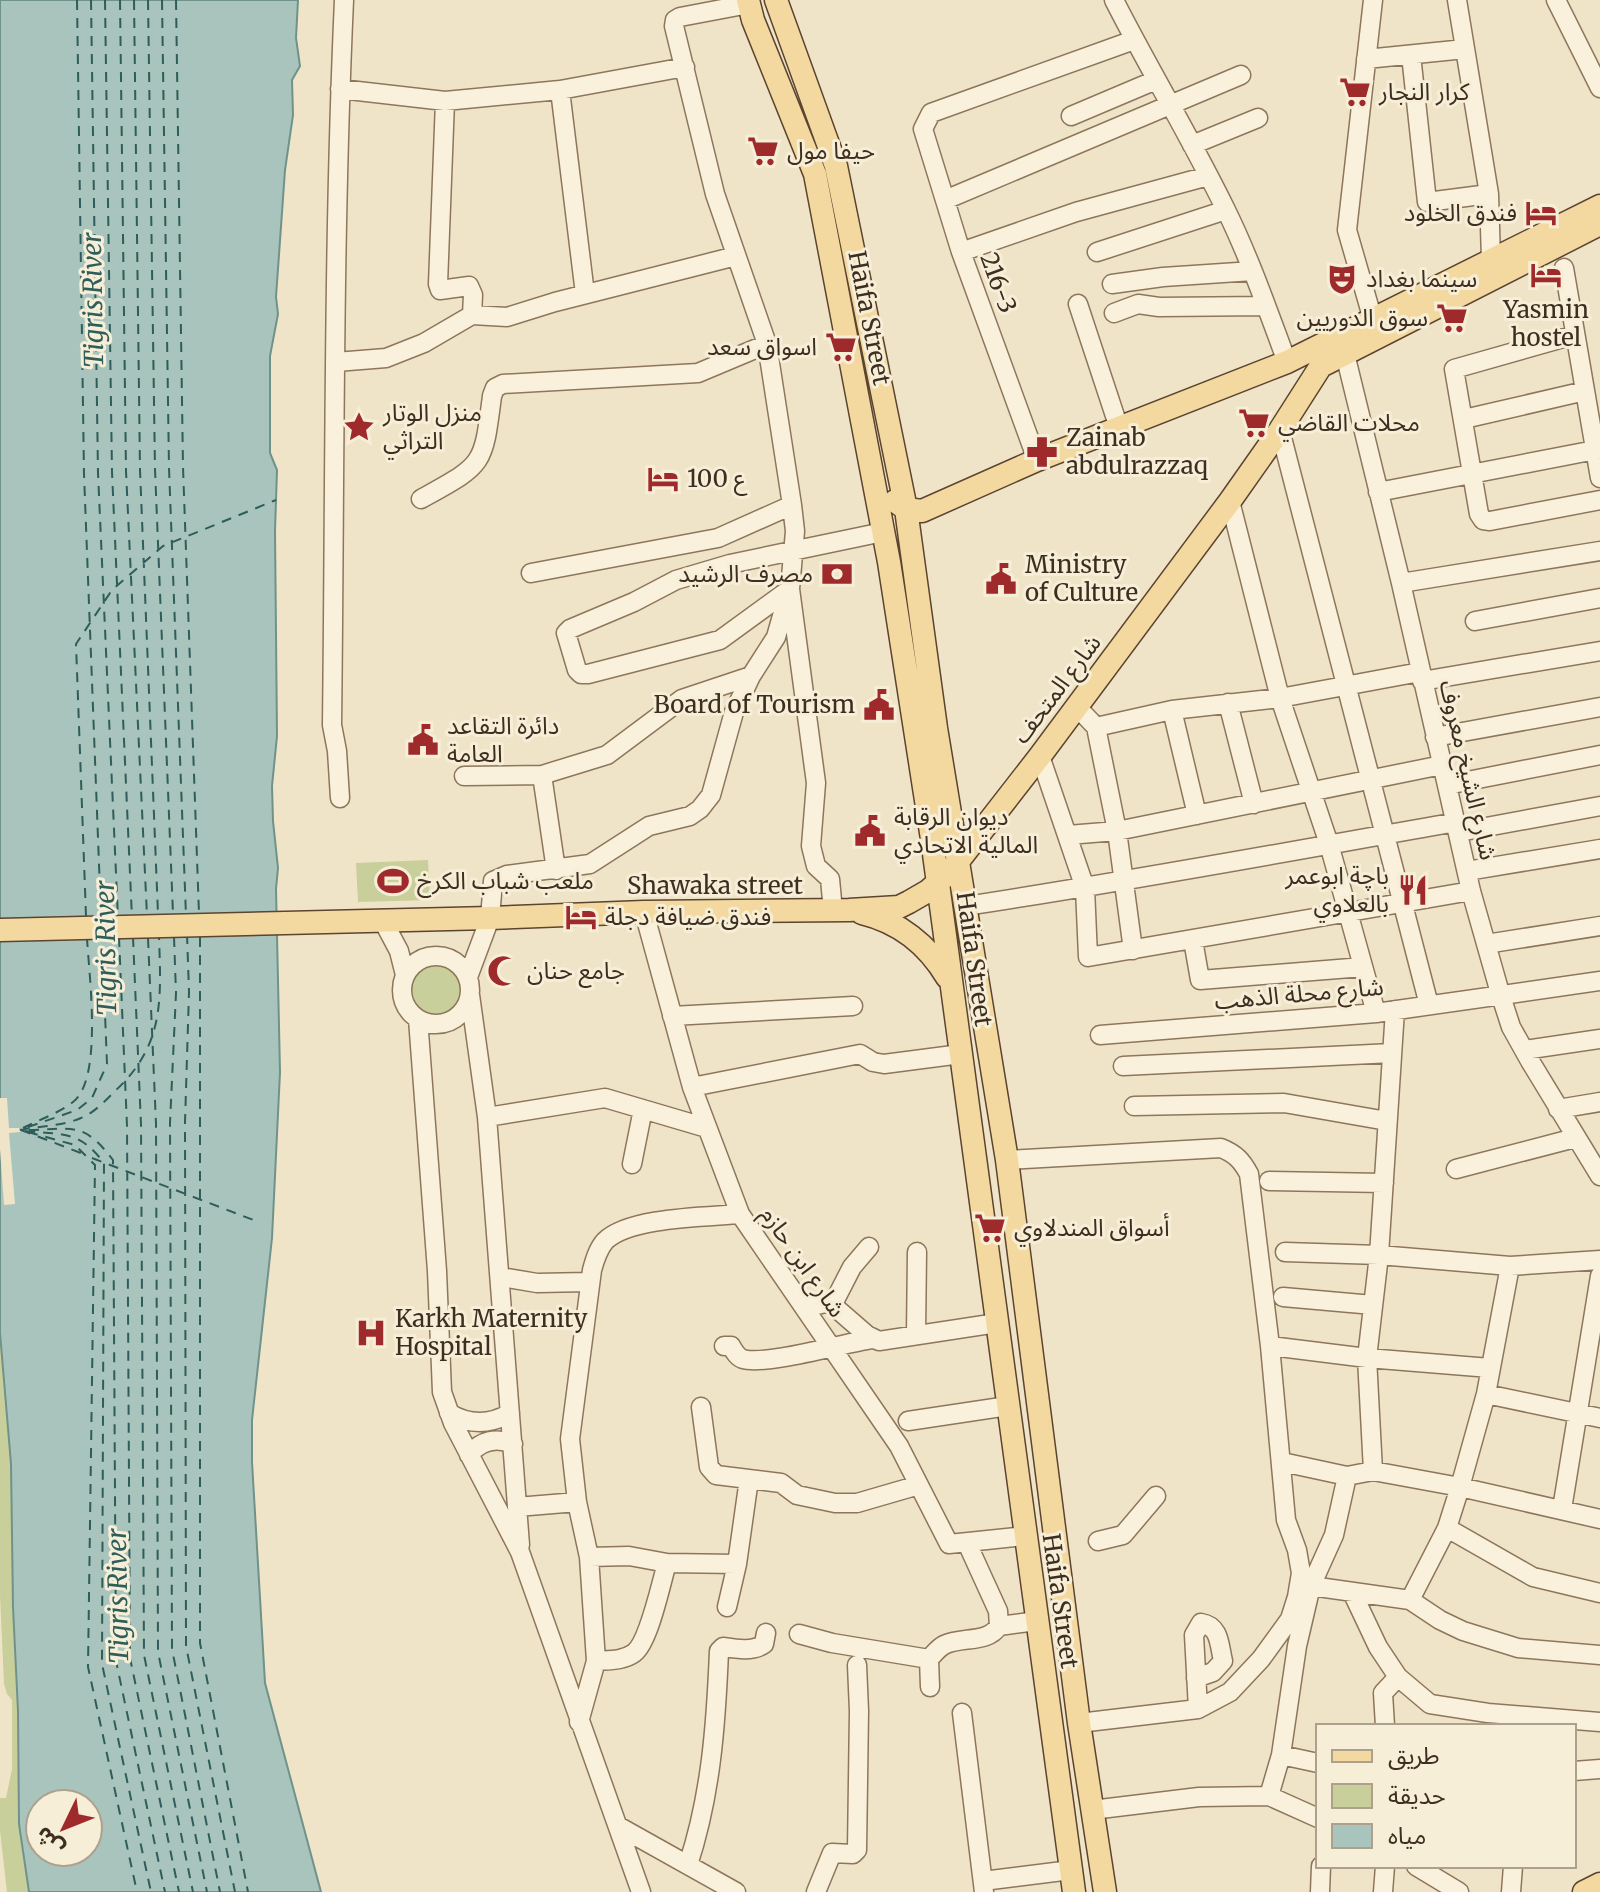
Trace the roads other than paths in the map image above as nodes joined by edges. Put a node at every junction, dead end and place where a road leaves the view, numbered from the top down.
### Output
1 (344, 0) edge
2 (776, 0) edge
3 (1114, 0) edge
4 (1373, 0) edge
5 (1457, 0) edge
6 (1556, 0) edge
7 (749, 2) edge
8 (1134, 40) junction
9 (1465, 49) junction
10 (1411, 55) junction
11 (1366, 59) junction
12 (685, 67) junction
13 (1241, 75) dead end
14 (1156, 80) junction
15 (1600, 88) edge
16 (340, 89) junction
17 (560, 90) junction
18 (445, 101) junction
19 (1173, 106) junction
20 (1071, 116) dead end
21 (1258, 118) dead end
22 (1192, 145) junction
23 (1208, 176) junction
24 (1489, 194) junction
25 (945, 200) junction
26 (1600, 206) edge
27 (1226, 210) junction
28 (1600, 224) edge
29 (961, 252) junction
30 (1097, 252) dead end
31 (736, 256) junction
32 (1491, 260) junction
33 (1564, 268) dead end
34 (1253, 271) junction
35 (1112, 284) dead end
36 (585, 294) junction
37 (1078, 304) dead end
38 (1266, 306) junction
39 (1114, 313) dead end
40 (472, 315) junction
41 (1373, 320) junction
42 (1574, 335) junction
43 (767, 344) junction
44 (1343, 345) junction
45 (1290, 361) junction
46 (336, 362) junction
47 (1324, 365) junction
48 (1585, 391) junction
49 (1464, 419) junction
50 (1119, 428) junction
51 (1280, 430) junction
52 (1598, 450) edge
53 (1037, 460) junction
54 (872, 470) junction
55 (1472, 473) junction
56 (1600, 478) edge
57 (1378, 492) junction
58 (421, 499) dead end
59 (951, 499) junction
60 (1600, 500) edge
61 (1230, 501) junction
62 (792, 505) junction
63 (906, 509) junction
64 (883, 532) junction
65 (910, 537) junction
66 (793, 551) junction
67 (1600, 551) edge
68 (889, 562) junction
69 (531, 573) dead end
70 (1401, 583) junction
71 (790, 589) junction
72 (1600, 598) edge
73 (1475, 621) dead end
74 (1600, 651) edge
75 (751, 676) junction
76 (1421, 677) junction
77 (1345, 685) junction
78 (1280, 698) junction
79 (1228, 703) junction
80 (1076, 706) junction
81 (1600, 707) edge
82 (1172, 710) junction
83 (1096, 727) junction
84 (1435, 737) junction
85 (1600, 755) edge
86 (1040, 756) junction
87 (1442, 765) junction
88 (542, 775) junction
89 (464, 776) dead end
90 (1370, 780) junction
91 (1447, 785) junction
92 (1311, 793) junction
93 (340, 798) dead end
94 (1254, 804) junction
95 (1600, 806) edge
96 (1197, 815) junction
97 (1458, 827) junction
98 (1117, 831) junction
99 (1068, 835) junction
100 (1385, 835) junction
101 (932, 839) junction
102 (1329, 844) junction
103 (1600, 849) edge
104 (958, 861) junction
105 (556, 870) junction
106 (1467, 871) junction
107 (1121, 880) junction
108 (1085, 888) junction
109 (938, 889) junction
110 (1471, 891) junction
111 (965, 898) junction
112 (1402, 904) junction
113 (841, 911) junction
114 (644, 912) junction
115 (1348, 914) junction
116 (490, 918) junction
117 (382, 919) junction
118 (1600, 926) edge
119 (0, 930) edge
120 (1193, 940) junction
121 (1486, 944) junction
122 (1133, 950) junction
123 (1363, 967) junction
124 (405, 975) junction
125 (1600, 981) edge
126 (952, 984) junction
127 (469, 986) junction
128 (1500, 993) junction
129 (1429, 1005) junction
130 (853, 1006) dead end
131 (1386, 1012) junction
132 (672, 1016) junction
133 (418, 1019) junction
134 (1100, 1035) dead end
135 (1600, 1039) edge
136 (1524, 1050) junction
137 (1392, 1053) junction
138 (961, 1054) junction
139 (1123, 1066) dead end
140 (692, 1087) junction
141 (1600, 1102) edge
142 (1134, 1106) dead end
143 (643, 1109) junction
144 (1558, 1109) junction
145 (487, 1117) junction
146 (1387, 1121) junction
147 (707, 1128) junction
148 (1575, 1138) junction
149 (1007, 1160) junction
150 (632, 1164) dead end
151 (1456, 1169) dead end
152 (1599, 1172) edge
153 (1269, 1181) dead end
154 (1384, 1183) junction
155 (740, 1214) junction
156 (869, 1247) dead end
157 (917, 1252) dead end
158 (1285, 1252) dead end
159 (1379, 1255) junction
160 (1600, 1260) edge
161 (1510, 1266) junction
162 (1600, 1276) edge
163 (501, 1277) junction
164 (588, 1282) junction
165 (1283, 1297) dead end
166 (833, 1304) junction
167 (1373, 1305) junction
168 (805, 1308) junction
169 (997, 1323) junction
170 (916, 1335) junction
171 (872, 1339) junction
172 (832, 1345) junction
173 (724, 1346) dead end
174 (1270, 1346) junction
175 (1367, 1358) junction
176 (1490, 1368) junction
177 (1486, 1394) junction
178 (1008, 1406) junction
179 (701, 1407) dead end
180 (449, 1413) junction
181 (510, 1413) junction
182 (1576, 1413) junction
183 (1600, 1418) edge
184 (908, 1421) dead end
185 (513, 1444) junction
186 (469, 1455) junction
187 (1282, 1462) junction
188 (1373, 1471) junction
189 (1347, 1476) junction
190 (749, 1479) junction
191 (919, 1485) junction
192 (1460, 1487) junction
193 (1156, 1496) dead end
194 (577, 1502) junction
195 (517, 1507) junction
196 (1562, 1509) junction
197 (1600, 1519) edge
198 (1447, 1528) junction
199 (1025, 1536) junction
200 (1098, 1541) dead end
201 (967, 1543) junction
202 (520, 1552) junction
203 (589, 1557) junction
204 (667, 1563) junction
205 (737, 1564) junction
206 (1311, 1586) junction
207 (1352, 1592) junction
208 (1600, 1593) edge
209 (1410, 1600) junction
210 (727, 1607) dead end
211 (1037, 1621) junction
212 (999, 1626) junction
213 (766, 1633) dead end
214 (799, 1634) dead end
215 (1600, 1655) edge
216 (929, 1659) junction
217 (596, 1661) junction
218 (857, 1665) dead end
219 (1398, 1677) junction
220 (1196, 1678) dead end
221 (930, 1687) dead end
222 (1198, 1709) junction
223 (962, 1713) dead end
224 (579, 1722) junction
225 (1600, 1722) edge
226 (1079, 1723) junction
227 (1385, 1724) edge
228 (1281, 1755) junction
229 (1316, 1763) edge
230 (1600, 1769) edge
231 (1576, 1771) edge
232 (1269, 1796) junction
233 (1092, 1810) junction
234 (1316, 1817) edge
235 (618, 1826) junction
236 (688, 1865) junction
237 (1321, 1868) edge
238 (1385, 1868) edge
239 (1419, 1868) edge
240 (1513, 1868) edge
241 (1072, 1881) edge
242 (1600, 1884) edge
243 (983, 1887) edge
244 (641, 1892) edge
245 (736, 1892) edge
246 (816, 1892) edge
247 (1105, 1892) edge
248 (1320, 1892) edge
249 (1383, 1892) edge
250 (1459, 1892) edge
251 (1511, 1892) edge
252 (1584, 1892) edge

1 - 16 street
2 - 63 main road, Haifa Street
3 - 8 street
4 - 11 street
5 - 9 street
6 - 15 street
7 - 12 street
7 - 54 main road, Haifa Street
8 - 14 street
8 - 25 street, 216-3
9 - 10 street
9 - 24 street
10 - 11 street
10 - 24 street
11 - 41 street
12 - 17 street
12 - 31 street
13 - 19 street
14 - 19 street
14 - 20 street
16 - 18 street
16 - 46 street
17 - 18 street
17 - 36 street
18 - 40 street
19 - 22 street
19 - 25 street
21 - 22 street
22 - 23 street
23 - 27 street
23 - 29 street
24 - 32 street
25 - 29 street, 216-3
26 - 32 main road, شارع المتحف
27 - 30 street
27 - 34 street
28 - 44 main road, شارع المتحف
29 - 53 street, 216-3
31 - 36 street
31 - 43 street
32 - 41 main road, شارع المتحف
33 - 42 street
34 - 35 street
34 - 38 street
36 - 40 street
37 - 50 street
38 - 39 street
38 - 45 street
40 - 46 street
41 - 44 main road, شارع المتحف
42 - 48 street
42 - 49 street
43 - 58 street
43 - 62 street
44 - 45 main road, شارع المتحف
44 - 47 main road, شارع المتحف
44 - 57 street, شارع الشيخ معروف
45 - 47 main road
45 - 50 main road, شارع المتحف
46 - 93 street
47 - 51 main road, شارع المتحف
48 - 49 street
48 - 52 street
49 - 55 street
50 - 53 main road, شارع المتحف
51 - 61 main road, شارع المتحف
51 - 77 street
52 - 55 street
52 - 56 street
53 - 59 main road, شارع المتحف
54 - 63 main road
54 - 64 main road, Haifa Street
55 - 57 street
55 - 60 street
57 - 70 street, شارع الشيخ معروف
59 - 63 main road, شارع المتحف
59 - 65 main road
61 - 78 street
61 - 80 main road, شارع المتحف
62 - 66 street
62 - 69 street
63 - 65 main road, Haifa Street
64 - 66 street
64 - 68 main road, Haifa Street
65 - 68 main road
65 - 104 main road, Haifa Street
66 - 71 street
66 - 71 street
67 - 70 street
68 - 101 main road, Haifa Street
70 - 76 street, شارع الشيخ معروف
71 - 75 street
71 - 113 street
72 - 73 street
74 - 76 street
75 - 88 street
75 - 105 street
76 - 77 street
76 - 84 street, شارع الشيخ معروف
77 - 78 street
77 - 90 street
78 - 79 street
78 - 92 street
79 - 82 street
79 - 94 street
80 - 83 street
80 - 86 main road, شارع المتحف
81 - 84 street
82 - 83 street
82 - 96 street
83 - 98 street
84 - 87 street, شارع الشيخ معروف
85 - 91 street
86 - 99 street
86 - 104 main road, شارع المتحف
87 - 90 street
87 - 91 street, شارع الشيخ معروف
88 - 89 street
88 - 105 street
90 - 92 street
90 - 100 street
91 - 97 street, شارع الشيخ معروف
92 - 94 street
92 - 102 street
94 - 96 street
95 - 97 street
96 - 98 street
97 - 100 street
97 - 106 street, شارع الشيخ معروف
98 - 99 street
98 - 107 street
99 - 108 street
100 - 102 street
100 - 112 street
101 - 104 main road
101 - 109 main road, Haifa Street
102 - 107 street
102 - 115 street
103 - 106 street
104 - 109 main road, شارع المتحف
104 - 111 main road, Haifa Street
105 - 116 street
106 - 110 street, شارع الشيخ معروف
107 - 108 street
107 - 122 street
108 - 111 street
108 - 122 street
109 - 111 main road
109 - 113 main road, Shawaka street
109 - 126 main road, Haifa Street
110 - 112 street
110 - 121 street, شارع الشيخ معروف
111 - 149 main road, Haifa Street
112 - 115 street
112 - 129 street
113 - 114 main road, Shawaka street
113 - 126 main road
114 - 116 main road, Shawaka street
114 - 132 street, شارع ابن حازم
115 - 120 street
115 - 123 street
116 - 117 main road, Shawaka street
116 - 127 street
117 - 119 main road, Shawaka street
117 - 124 street
118 - 121 street
120 - 122 street
120 - 123 street
121 - 128 street, شارع الشيخ معروف
123 - 131 street
124 - 127 street
124 - 133 street
125 - 128 street, شارع محلة الذهب
126 - 138 main road, Haifa Street
127 - 133 street
127 - 145 street
128 - 129 street, شارع محلة الذهب
128 - 136 street, شارع الشيخ معروف
129 - 131 street, شارع محلة الذهب
130 - 132 street
131 - 134 street, شارع محلة الذهب
131 - 137 street
132 - 140 street, شارع ابن حازم
133 - 180 street
135 - 136 street
136 - 144 street, شارع الشيخ معروف
137 - 139 street
137 - 146 street
138 - 140 street
138 - 169 main road, Haifa Street
140 - 147 street, شارع ابن حازم
141 - 144 street
142 - 146 street
143 - 145 street
143 - 147 street
143 - 150 street
144 - 148 street, شارع الشيخ معروف
145 - 163 street
146 - 154 street
147 - 155 street, شارع ابن حازم
148 - 151 street
148 - 152 street, شارع الشيخ معروف
149 - 174 street
149 - 226 main road, Haifa Street
153 - 154 street
154 - 159 street
155 - 164 street
155 - 168 street, شارع ابن حازم
156 - 166 street
157 - 170 street
158 - 159 street
159 - 161 street
159 - 167 street
160 - 161 street
161 - 176 street
162 - 182 street
163 - 164 street
163 - 181 street
164 - 194 street
165 - 167 street
166 - 168 street
166 - 171 street
167 - 175 street
168 - 172 street, شارع ابن حازم
169 - 170 street
169 - 178 main road, Haifa Street
170 - 171 street
171 - 172 street
172 - 173 street
172 - 191 street, شارع ابن حازم
174 - 175 street
174 - 187 street
175 - 176 street
175 - 188 street
176 - 177 street
177 - 182 street
177 - 192 street
178 - 184 street
178 - 199 main road, Haifa Street
179 - 190 street
180 - 181 street
180 - 186 street
181 - 185 street
182 - 183 street
182 - 196 street
185 - 186 street
185 - 195 street
186 - 202 street
187 - 189 street
187 - 222 street
188 - 189 street
188 - 192 street
189 - 206 street
190 - 191 street
190 - 205 street
191 - 201 street, شارع ابن حازم
192 - 196 street
192 - 198 street
193 - 200 street
194 - 195 street
194 - 203 street
195 - 202 street
196 - 197 street
198 - 208 street
198 - 209 street
199 - 201 street
199 - 211 main road, Haifa Street
201 - 212 street
202 - 224 street
203 - 204 street
203 - 217 street
204 - 205 street
204 - 217 street
205 - 210 street
206 - 207 street
206 - 228 street
207 - 209 street
207 - 219 street
209 - 215 street
211 - 212 street
211 - 241 main road, Haifa Street
212 - 216 street
213 - 236 street
214 - 216 street
216 - 221 street
217 - 224 street
218 - 246 street
219 - 225 street
219 - 227 street
220 - 222 street
222 - 226 street
223 - 243 street
224 - 235 street
226 - 233 main road, Haifa Street
228 - 229 street
228 - 232 street
230 - 231 street
232 - 233 street
232 - 234 street
233 - 247 main road, Haifa Street
235 - 236 street
235 - 244 street
236 - 245 street
237 - 248 street
238 - 249 street
239 - 250 street
240 - 251 street
241 - 243 street
242 - 252 main road

